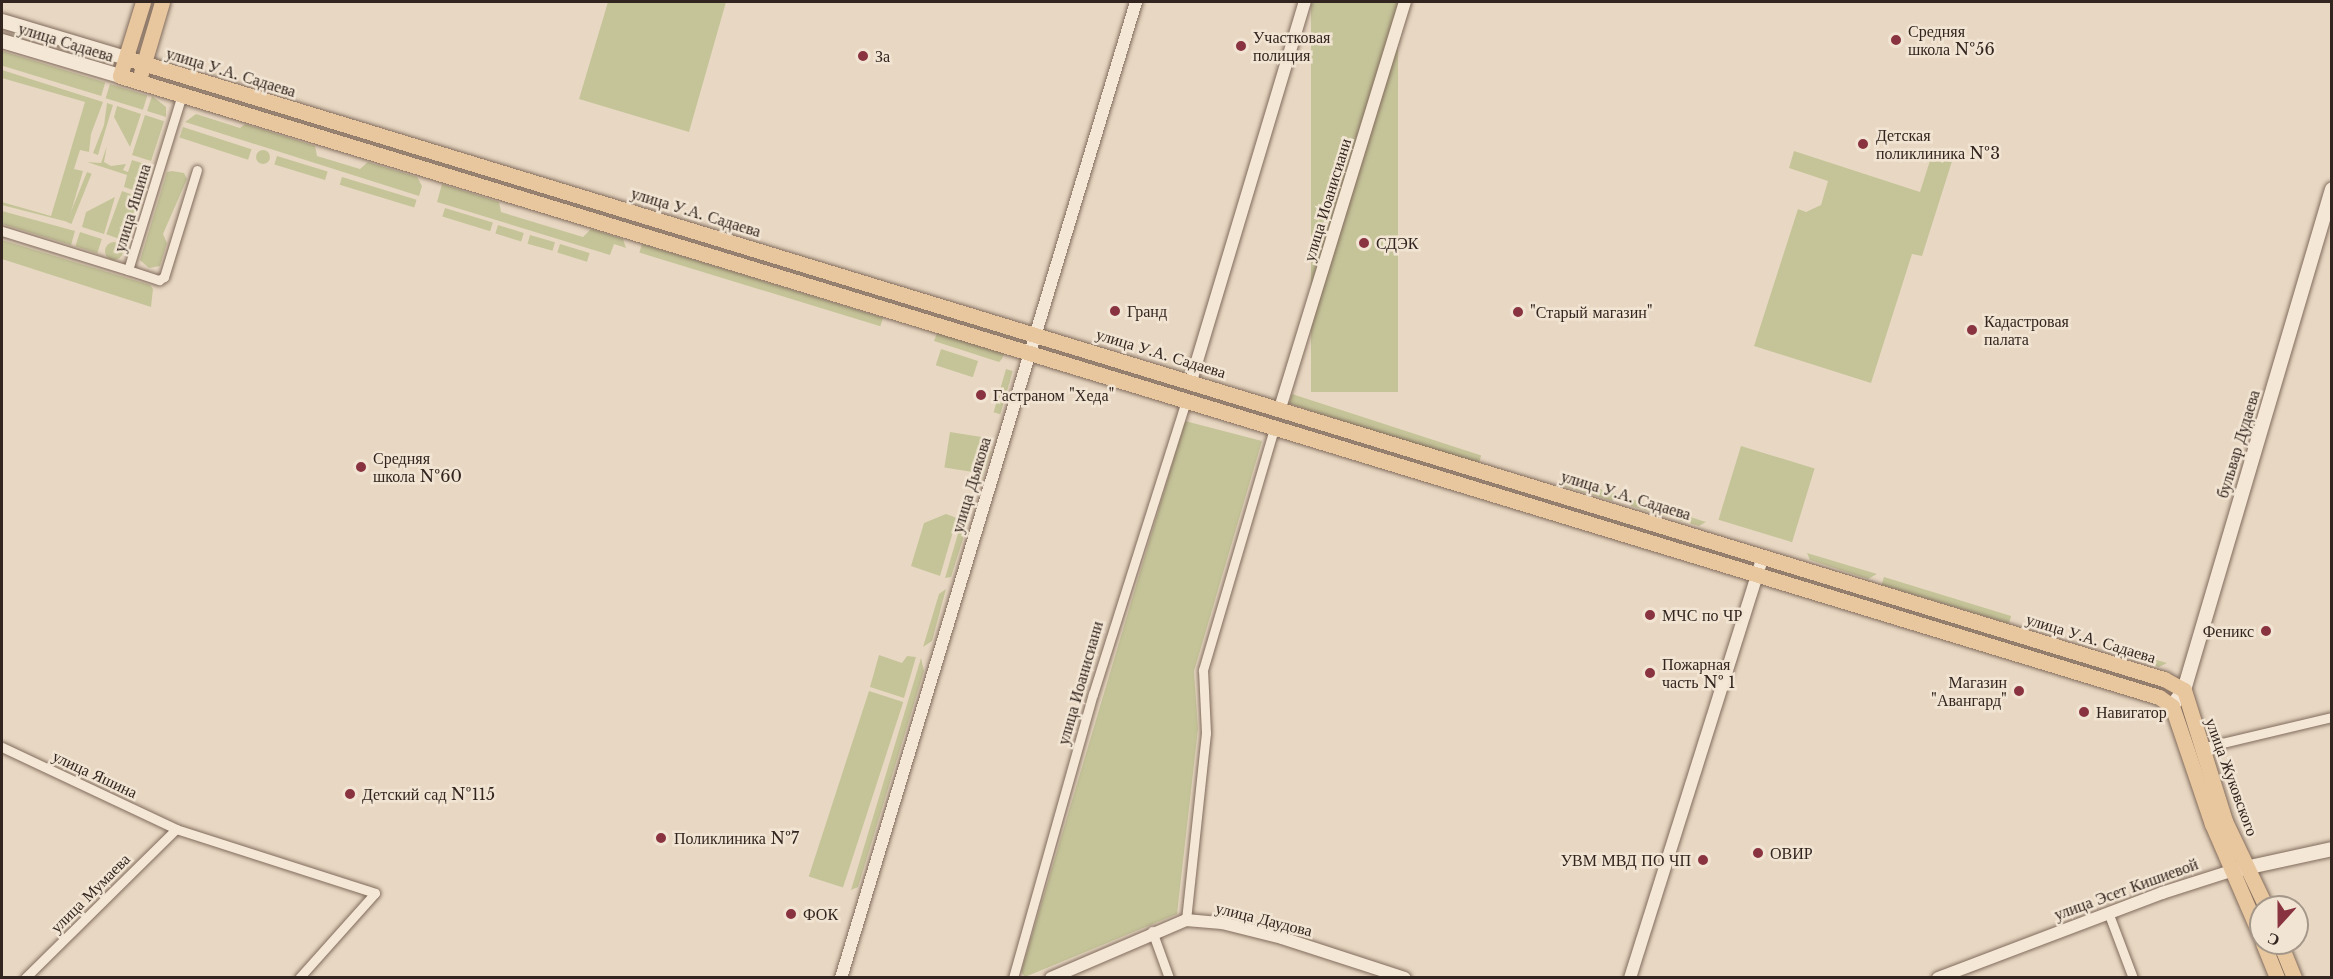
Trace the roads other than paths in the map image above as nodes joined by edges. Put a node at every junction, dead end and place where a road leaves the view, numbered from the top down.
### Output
1 (143, 2) edge
2 (162, 2) edge
3 (1136, 2) edge
4 (1305, 2) edge
5 (1405, 2) edge
6 (2, 21) edge
7 (2, 41) edge
8 (126, 58) junction
9 (143, 64) junction
10 (120, 76) junction
11 (138, 82) junction
12 (182, 95) junction
13 (197, 170) dead end
14 (2331, 189) edge
15 (2, 231) edge
16 (128, 270) junction
17 (1035, 333) junction
18 (1029, 352) junction
19 (1191, 381) junction
20 (1186, 400) junction
21 (1280, 408) junction
22 (1275, 426) junction
23 (1763, 556) junction
24 (1757, 574) junction
25 (2184, 690) junction
26 (2172, 706) junction
27 (2331, 717) edge
28 (2, 747) edge
29 (2201, 748) junction
30 (176, 829) junction
31 (2331, 849) edge
32 (2248, 867) junction
33 (2231, 871) junction
34 (2261, 895) edge
35 (2249, 911) edge
36 (2108, 912) junction
37 (1186, 920) junction
38 (1152, 931) junction
39 (2268, 955) edge
40 (2285, 955) edge
41 (26, 978) edge
42 (299, 978) edge
43 (841, 978) edge
44 (1013, 978) edge
45 (1051, 978) edge
46 (1169, 978) edge
47 (1405, 978) edge
48 (1630, 978) edge
49 (1938, 978) edge
50 (2133, 978) edge
51 (2277, 978) edge
52 (2294, 978) edge

1 - 8 main road
2 - 9 main road
3 - 17 street, улица Дьякова
4 - 19 street
5 - 21 street, улица Иоанисиани
6 - 8 main road, улица Садаева
7 - 10 main road, улица Садаева
8 - 9 main road, улица У.А. Садаева
8 - 10 main road
9 - 11 main road
9 - 17 main road, улица У.А. Садаева
10 - 11 main road
11 - 12 main road
12 - 16 street, улица Яшина
12 - 18 main road
13 - 16 street
14 - 25 main road, бульвар Дудаева
15 - 16 street, улица Яшина
17 - 18 street, улица Дьякова
17 - 19 main road, улица У.А. Садаева
18 - 20 main road
18 - 43 street, улица Дьякова
19 - 21 main road, улица У.А. Садаева
20 - 22 main road
20 - 44 street, улица Иоанисиани
21 - 23 main road, улица У.А. Садаева
22 - 24 main road
22 - 37 street
23 - 24 street
23 - 25 main road, улица У.А. Садаева
24 - 26 main road
24 - 48 street
25 - 26 main road, бульвар Дудаева
25 - 29 main road, улица Жуковского
26 - 33 main road
27 - 29 street
28 - 30 street, улица Яшина
29 - 32 main road, улица Жуковского
30 - 41 street, улица Мумаева
30 - 42 street, улица Яшина
31 - 32 main road, улица Эсет Кишиевой
32 - 33 main road, улица Эсет Кишиевой
32 - 34 main road, улица Жуковского
33 - 35 main road
33 - 36 street, улица Эсет Кишиевой
36 - 49 street, улица Эсет Кишиевой
36 - 50 street
37 - 38 street, улица Даудова
37 - 47 street, улица Даудова
38 - 45 street, улица Даудова
38 - 46 street
39 - 51 main road
40 - 52 main road

